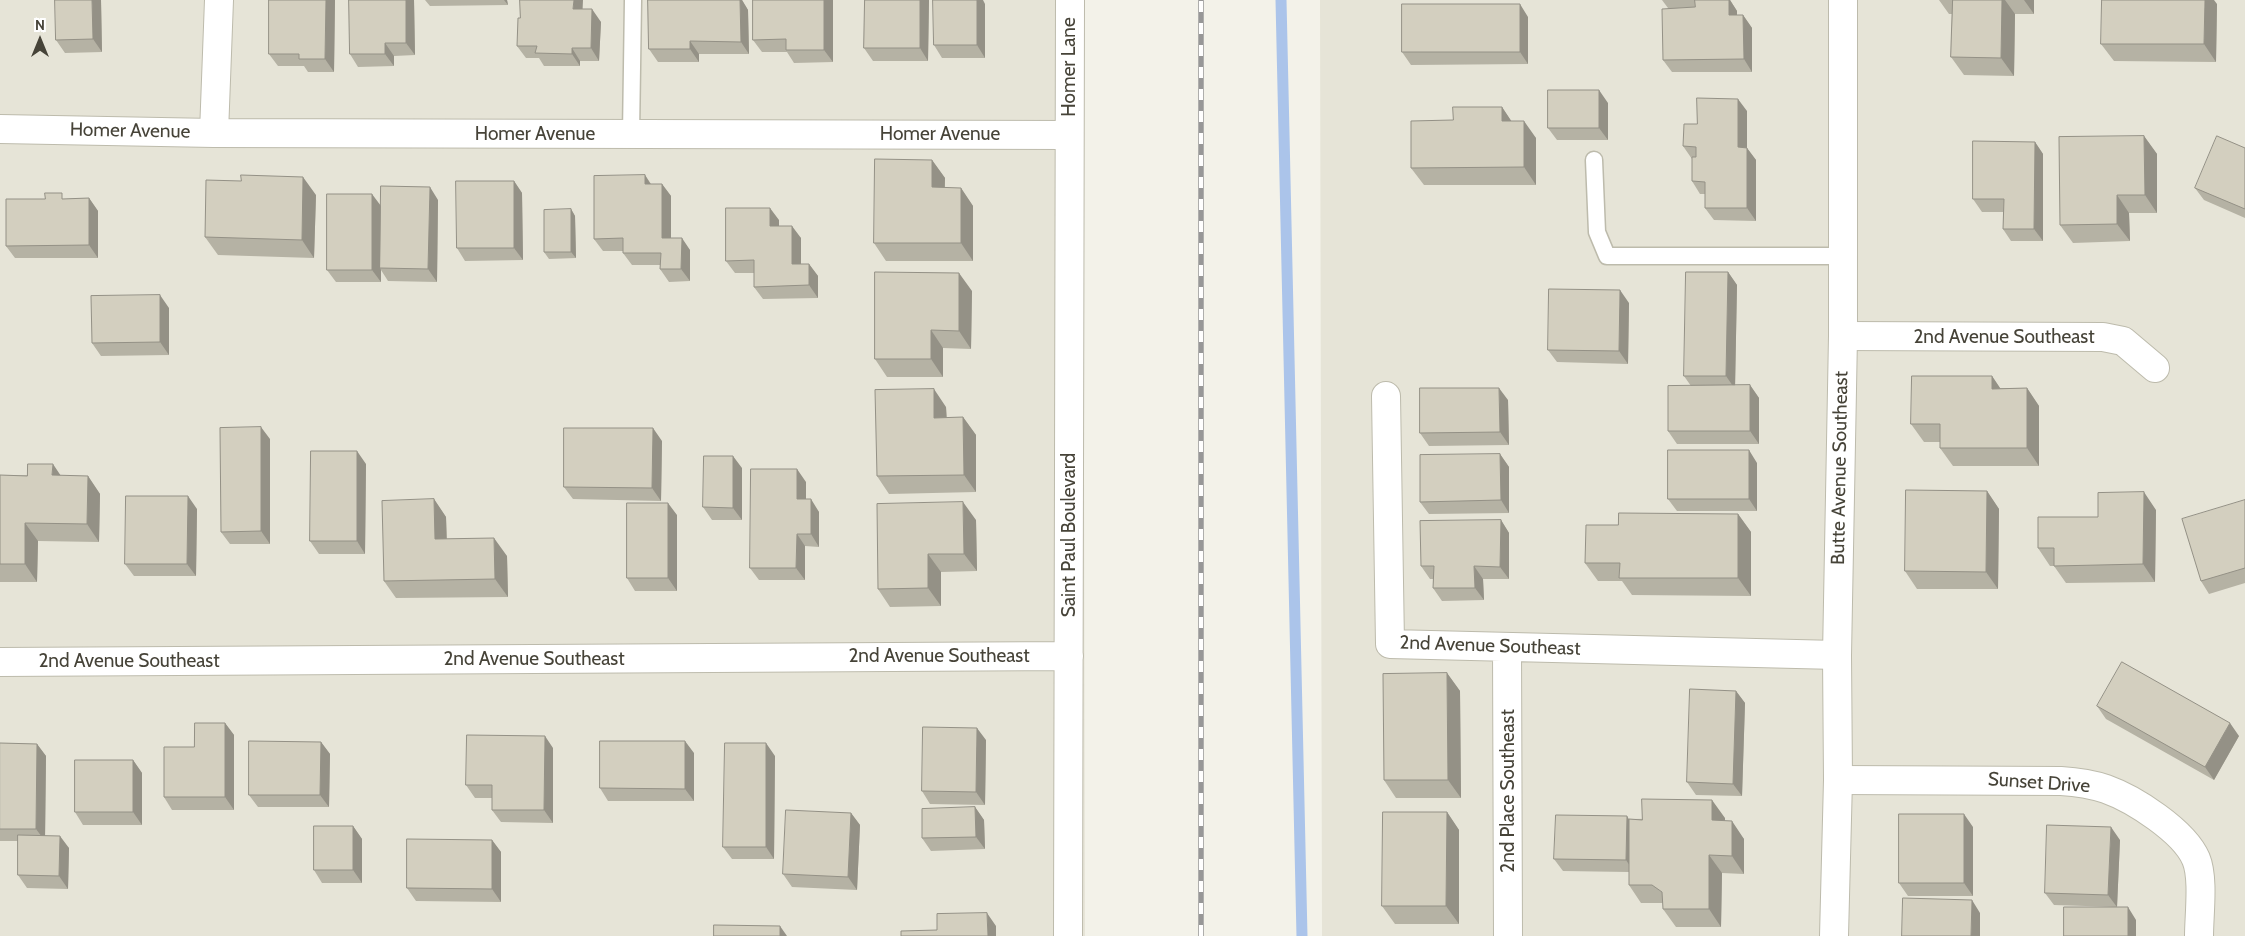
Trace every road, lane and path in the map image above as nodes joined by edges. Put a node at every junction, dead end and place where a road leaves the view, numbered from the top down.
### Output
1 (219, 0) edge
2 (633, 0) edge
3 (1070, 0) edge
4 (1843, 0) edge
5 (0, 129) edge
6 (214, 133) junction
7 (631, 134) junction
8 (1069, 135) junction
9 (1594, 160) dead end
10 (1843, 256) junction
11 (1843, 336) junction
12 (2155, 368) dead end
13 (1386, 396) dead end
14 (1507, 647) junction
15 (1836, 655) junction
16 (1068, 656) junction
17 (0, 662) edge
18 (1838, 780) junction
19 (1068, 936) edge
20 (1508, 936) edge
21 (1834, 936) edge
22 (2199, 936) edge

1 - 6 street
2 - 7 lane
3 - 8 street, Homer Lane
4 - 10 street, Butte Avenue Southeast
5 - 6 street, Homer Avenue
6 - 7 street, Homer Avenue
7 - 8 street, Homer Avenue
8 - 16 street, Saint Paul Boulevard
9 - 10 lane
10 - 11 street, Butte Avenue Southeast
11 - 12 street, 2nd Avenue Southeast
11 - 15 street, Butte Avenue Southeast
13 - 14 street, 2nd Avenue Southeast
14 - 15 street, 2nd Avenue Southeast
14 - 20 street, 2nd Place Southeast
15 - 18 street, Butte Avenue Southeast
16 - 17 street, 2nd Avenue Southeast
16 - 19 street, Saint Paul Boulevard
18 - 21 street, Butte Avenue Southeast
18 - 22 street, Sunset Drive

